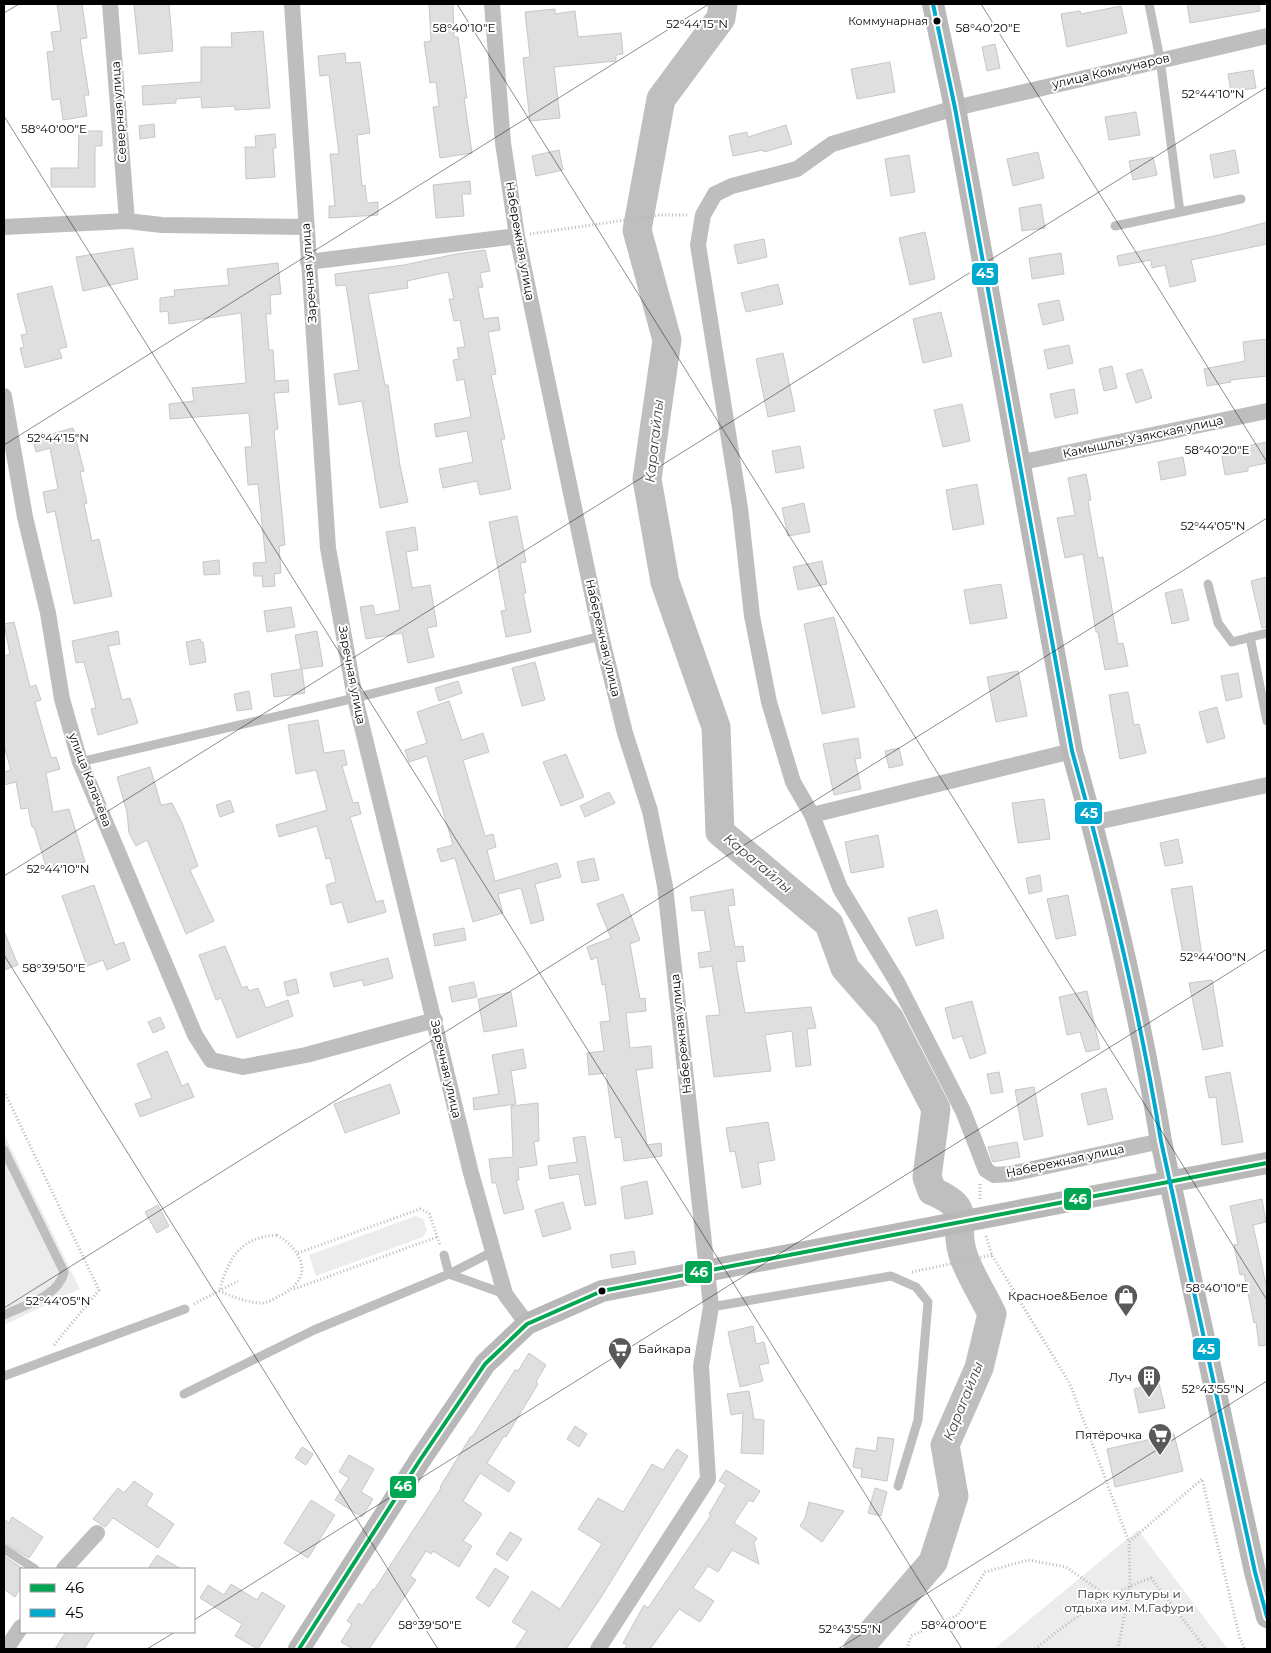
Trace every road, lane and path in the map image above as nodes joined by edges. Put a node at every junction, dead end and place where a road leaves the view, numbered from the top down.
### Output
1 (110, 4) edge
2 (292, 4) edge
3 (492, 4) edge
4 (934, 4) edge
5 (1149, 4) edge
6 (1267, 36) edge
7 (1160, 59) junction
8 (955, 108) junction
9 (715, 194) joint
10 (1241, 200) dead end
11 (1180, 212) junction
12 (703, 215) junction
13 (127, 221) junction
14 (1115, 226) dead end
15 (4, 227) edge
16 (306, 227) junction
17 (517, 236) junction
18 (308, 262) junction
19 (4, 396) edge
20 (1267, 412) edge
21 (1018, 463) junction
22 (1208, 584) dead end
23 (1267, 633) edge
24 (601, 636) junction
25 (1250, 637) junction
26 (355, 698) junction
27 (1267, 720) edge
28 (1072, 751) junction
29 (80, 762) junction
30 (1267, 785) edge
31 (812, 815) junction
32 (1092, 823) junction
33 (435, 1020) junction
34 (1161, 1141) junction
35 (4, 1150) edge
36 (979, 1157) junction
37 (1267, 1162) edge
38 (1171, 1182) junction
39 (981, 1218) junction
40 (437, 1237) junction
41 (492, 1252) junction
42 (298, 1254) junction
43 (444, 1255) joint
44 (992, 1255) junction
45 (706, 1272) junction
46 (449, 1274) junction
47 (892, 1276) junction
48 (238, 1281) dead end
49 (294, 1289) junction
50 (219, 1291) junction
51 (504, 1294) junction
52 (711, 1307) junction
53 (185, 1309) joint
54 (4, 1315) edge
55 (527, 1324) junction
56 (4, 1376) edge
57 (184, 1394) dead end
58 (898, 1486) dead end
59 (97, 1533) dead end
60 (1129, 1542) junction
61 (4, 1549) edge
62 (33, 1568) edge
63 (65, 1568) edge
64 (1261, 1571) edge
65 (1130, 1586) junction
66 (1109, 1597) junction
67 (1267, 1617) edge
68 (20, 1628) edge
69 (6, 1649) edge
70 (299, 1649) edge
71 (598, 1649) edge
72 (907, 1649) edge
73 (1035, 1649) edge
74 (1118, 1649) edge
75 (1206, 1649) edge
76 (1245, 1649) edge

1 - 13 street, Северная улица
2 - 16 street, Заречная улица
3 - 17 street, Набережная улица
4 - 8 main road
5 - 7 lane
6 - 7 street, улица Коммунаров
7 - 8 street, улица Коммунаров
7 - 11 lane
8 - 9 street, улица Коммунаров
8 - 21 main road
9 - 12 street, Набережная улица
10 - 11 lane
11 - 14 lane
12 - 17 path
12 - 31 street, Набережная улица
13 - 15 street
13 - 16 street
16 - 18 street, Заречная улица
17 - 18 street
17 - 24 street, Набережная улица
18 - 26 street, Заречная улица
19 - 29 street, улица Калачёва
20 - 21 street, Камышлы-Узякская улица
21 - 28 main road
22 - 25 lane
23 - 25 lane
24 - 26 lane
24 - 45 street, Набережная улица
25 - 27 lane
26 - 29 lane
26 - 33 street, Заречная улица
28 - 31 street
28 - 32 main road
29 - 33 street, улица Калачёва
30 - 32 street
31 - 36 street, Набережная улица
32 - 34 main road
33 - 41 street, Заречная улица
34 - 36 street, Набережная улица
34 - 38 main road
35 - 54 lane
36 - 39 path
37 - 38 main road
38 - 39 main road
38 - 64 main road
39 - 44 path
39 - 45 main road
40 - 42 path
40 - 43 path
40 - 49 path
41 - 46 lane
41 - 51 street, Заречная улица
42 - 49 path
42 - 50 path
43 - 46 lane
44 - 47 path
44 - 60 path
45 - 52 street, Набережная улица
45 - 55 main road
46 - 51 lane
46 - 57 lane
47 - 52 lane
47 - 58 lane
48 - 50 path
49 - 50 path
50 - 53 path
51 - 55 street, Заречная улица
52 - 71 street, Набережная улица
53 - 56 lane
55 - 70 main road
59 - 63 street
60 - 65 path
60 - 76 path
61 - 62 lane
64 - 67 main road
65 - 66 path
65 - 74 path
65 - 75 path
66 - 72 path
66 - 73 path
68 - 69 street

